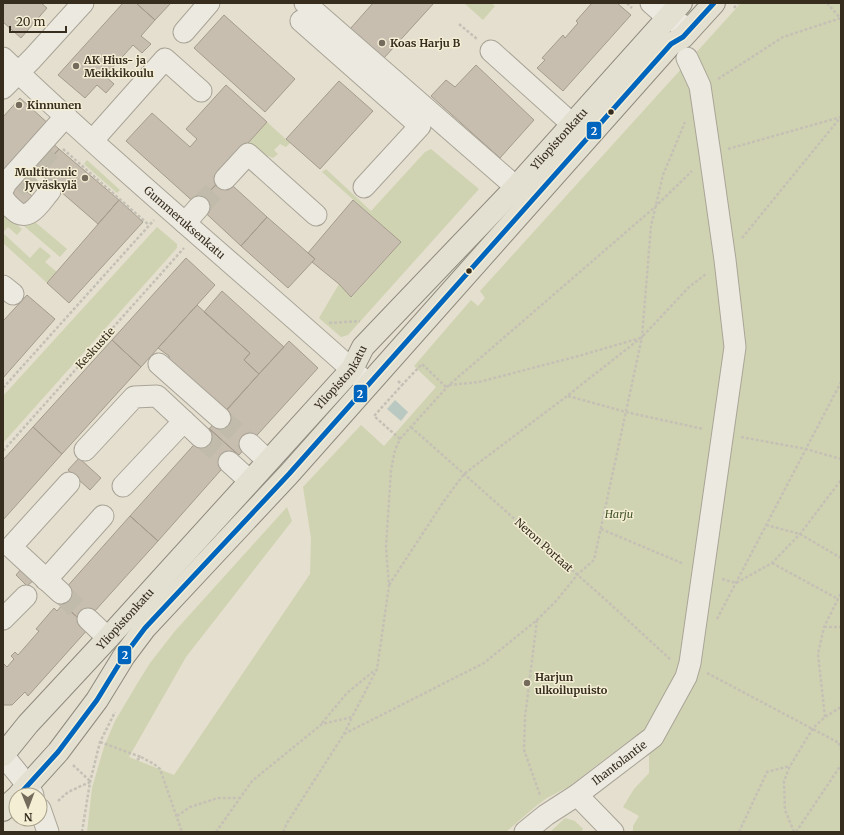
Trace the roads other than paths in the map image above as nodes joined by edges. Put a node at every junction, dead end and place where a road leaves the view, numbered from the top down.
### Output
1 (84, 3) edge
2 (210, 3) edge
3 (651, 3) edge
4 (714, 3) edge
5 (675, 10) edge
6 (302, 16) edge
7 (690, 29) junction
8 (184, 32) dead end
9 (491, 51) dead end
10 (3, 58) edge
11 (687, 58) dead end
12 (18, 72) junction
13 (3, 88) edge
14 (201, 91) dead end
15 (70, 119) junction
16 (572, 124) junction
17 (93, 140) junction
18 (56, 144) tunnel mouth
19 (225, 179) tunnel mouth
20 (364, 187) dead end
21 (516, 187) junction
22 (3, 189) edge
23 (50, 191) dead end
24 (3, 198) edge
25 (199, 207) tunnel mouth
26 (316, 215) dead end
27 (185, 223) junction
28 (159, 364) dead end
29 (352, 369) junction
30 (368, 384) junction
31 (220, 418) tunnel mouth
32 (184, 421) junction
33 (201, 437) tunnel mouth
34 (250, 444) tunnel mouth
35 (85, 450) dead end
36 (268, 461) junction
37 (229, 462) tunnel mouth
38 (250, 481) junction
39 (69, 483) dead end
40 (123, 486) dead end
41 (103, 516) dead end
42 (26, 596) dead end
43 (88, 619) tunnel mouth
44 (3, 620) edge
45 (108, 638) junction
46 (3, 755) edge
47 (21, 787) edge
48 (29, 787) edge
49 (578, 795) junction
50 (525, 832) edge
51 (613, 832) edge

1 - 12 street
2 - 8 street
3 - 5 street
4 - 7 main road, Yliopistonkatu
5 - 7 street
5 - 16 main road, Yliopistonkatu
6 - 20 street
6 - 21 street
7 - 30 main road, Yliopistonkatu
9 - 16 street
10 - 12 street, Gummeruksenkatu
11 - 49 street, Ihantolantie
12 - 13 street
12 - 15 street, Gummeruksenkatu
14 - 17 street
15 - 17 street, Gummeruksenkatu
15 - 18 street
15 - 22 street
16 - 21 main road, Yliopistonkatu
17 - 27 street, Gummeruksenkatu
19 - 26 street
21 - 29 main road, Yliopistonkatu
23 - 24 street
25 - 27 street
27 - 29 street, Gummeruksenkatu
28 - 31 street
29 - 30 street, Gummeruksenkatu
29 - 36 main road, Yliopistonkatu
30 - 48 main road, Yliopistonkatu
32 - 33 street
32 - 35 street
32 - 40 street
34 - 36 street
36 - 38 main road, Yliopistonkatu
37 - 38 street
38 - 45 main road, Yliopistonkatu
39 - 41 street
42 - 44 street
43 - 45 street
45 - 46 main road, Yliopistonkatu
46 - 47 street
49 - 50 street, Ihantolantie
49 - 51 street

